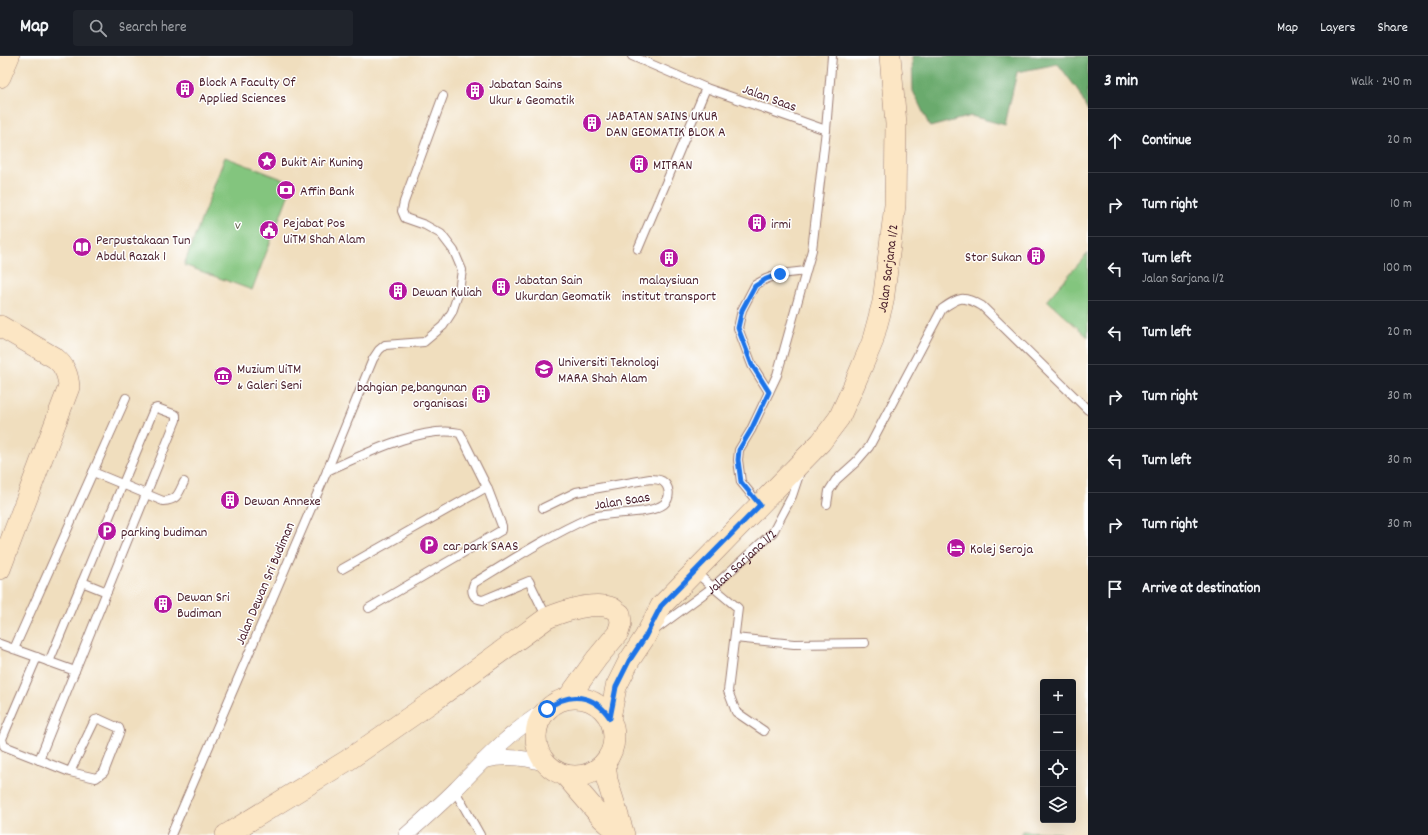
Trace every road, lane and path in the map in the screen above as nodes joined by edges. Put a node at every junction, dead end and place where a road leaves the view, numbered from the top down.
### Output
1 (9, 56) edge
2 (632, 56) edge
3 (832, 56) edge
4 (890, 56) edge
5 (0, 76) edge
6 (706, 88) junction
7 (444, 96) dead end
8 (826, 130) junction
9 (638, 249) dead end
10 (806, 271) junction
11 (0, 326) edge
12 (769, 392) junction
13 (126, 398) dead end
14 (1088, 410) edge
15 (804, 460) junction
16 (327, 471) junction
17 (93, 472) junction
18 (184, 482) dead end
19 (123, 484) junction
20 (487, 487) junction
21 (147, 493) junction
22 (827, 504) dead end
23 (760, 505) junction
24 (543, 508) dead end
25 (342, 568) dead end
26 (0, 569) edge
27 (695, 571) junction
28 (82, 582) junction
29 (713, 587) junction
30 (107, 592) junction
31 (369, 608) dead end
32 (547, 618) junction
33 (645, 637) junction
34 (735, 638) junction
35 (865, 643) dead end
36 (0, 644) edge
37 (14, 649) junction
38 (37, 657) junction
39 (49, 662) junction
40 (75, 671) junction
41 (568, 698) junction
42 (547, 709) junction
43 (610, 718) junction
44 (764, 731) dead end
45 (39, 760) junction
46 (482, 761) junction
47 (605, 762) junction
48 (546, 764) junction
49 (70, 772) junction
50 (565, 775) junction
51 (455, 791) junction
52 (171, 835) edge
53 (226, 835) edge
54 (406, 835) edge
55 (480, 835) edge
56 (622, 835) edge

1 - 5 street
2 - 6 lane, Jalan Saas
3 - 8 lane
4 - 15 street, Jalan Sarjana 1/2
6 - 8 lane, Jalan Saas
6 - 9 lane
7 - 16 lane, Jalan Dewan Sri Budiman
8 - 10 lane
10 - 12 lane
10 - 12 lane
11 - 26 street
12 - 23 lane
13 - 17 lane
14 - 22 lane
15 - 23 street, Jalan Sarjana 1/2
15 - 29 lane, Jalan Sarjana 1/2
16 - 20 lane
16 - 52 lane, Jalan Dewan Sri Budiman
17 - 19 lane
17 - 37 lane
18 - 21 lane
19 - 21 lane
19 - 21 lane
19 - 28 lane
20 - 25 lane
20 - 31 lane
21 - 30 lane
23 - 27 street, Jalan Sarjana 1/2
24 - 32 lane, Jalan Saas
27 - 29 lane
27 - 33 street, Jalan Sarjana 1/2
28 - 30 lane
28 - 39 lane
29 - 33 lane, Jalan Sarjana 1/2
29 - 34 lane
30 - 40 lane
32 - 41 street
32 - 53 street
33 - 43 street, Jalan Sarjana 1/2
34 - 35 lane
34 - 44 lane
36 - 37 lane
37 - 38 lane
38 - 39 lane
38 - 45 lane
39 - 40 lane
40 - 45 lane
41 - 42 street
41 - 43 street
42 - 46 street
42 - 48 street
43 - 47 street
45 - 49 lane
46 - 48 street
46 - 51 street
47 - 50 street
47 - 56 street
48 - 50 street
49 - 49 lane
50 - 56 street
51 - 54 street
51 - 55 lane

